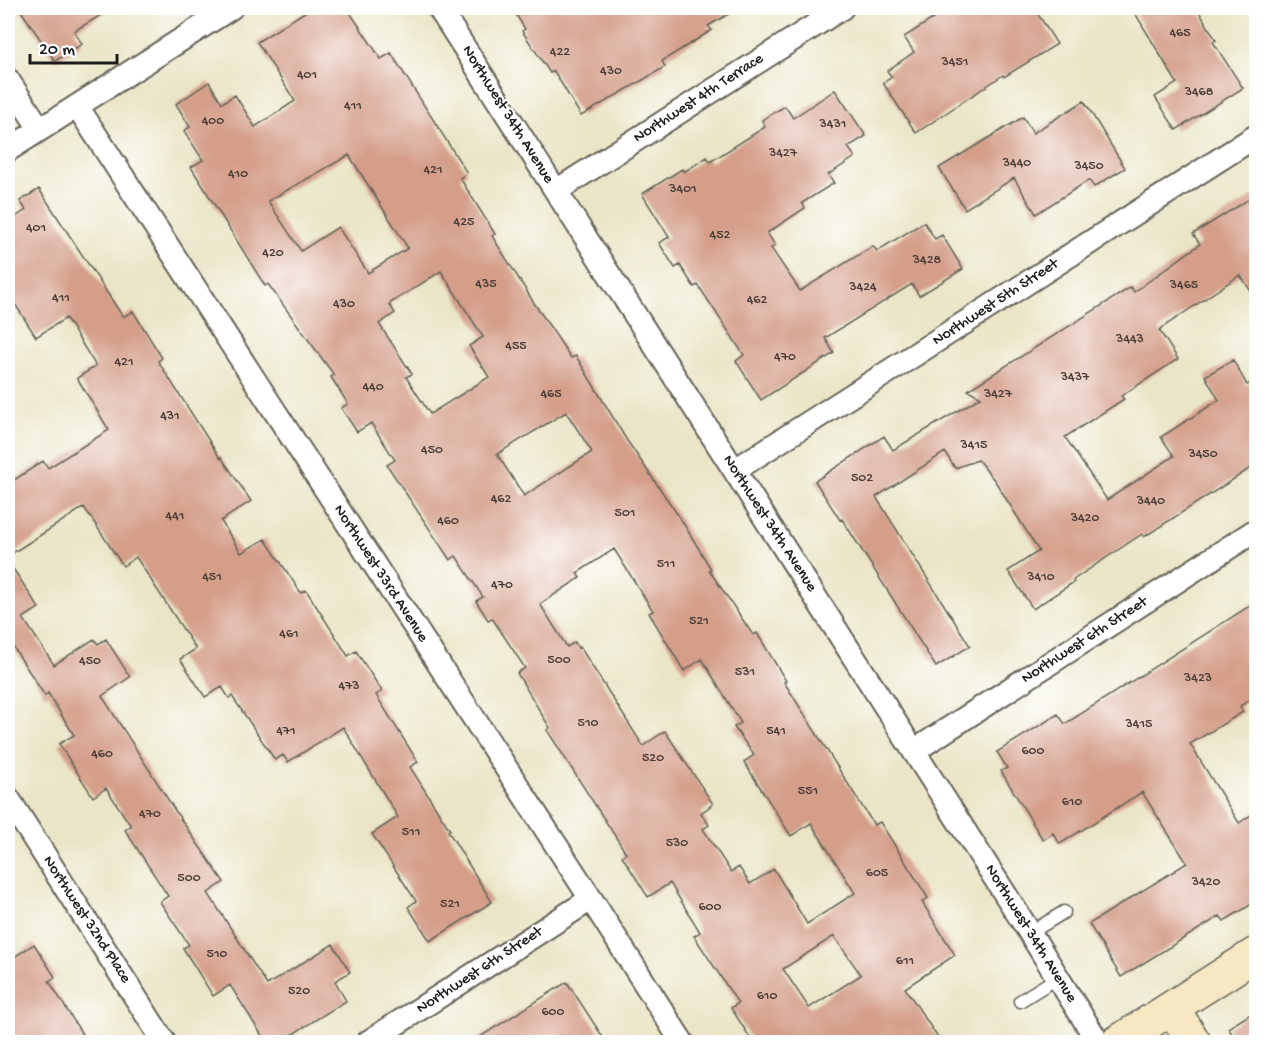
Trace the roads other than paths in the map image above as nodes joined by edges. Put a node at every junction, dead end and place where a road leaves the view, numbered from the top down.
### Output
1 (231, 8) edge
2 (439, 8) edge
3 (842, 8) edge
4 (8, 80) edge
5 (77, 106) junction
6 (40, 129) junction
7 (1257, 136) edge
8 (8, 150) edge
9 (556, 192) junction
10 (735, 470) junction
11 (1257, 530) edge
12 (914, 751) junction
13 (8, 798) edge
14 (591, 899) junction
15 (1064, 912) dead end
16 (1030, 933) junction
17 (1257, 954) edge
18 (1057, 978) junction
19 (1020, 1001) dead end
20 (1172, 1008) junction
21 (164, 1042) edge
22 (368, 1042) edge
23 (682, 1042) edge
24 (1098, 1042) edge
25 (1118, 1042) edge
26 (1194, 1042) edge

1 - 5 street
2 - 9 street, Northwest 34th Avenue
3 - 9 street, Northwest 4th Terrace
4 - 6 street
5 - 6 street
5 - 14 street, Northwest 33rd Avenue
6 - 8 street
7 - 10 street, Northwest 5th Street
9 - 10 street, Northwest 34th Avenue
10 - 12 street, Northwest 34th Avenue
11 - 12 street, Northwest 6th Street
12 - 16 street, Northwest 34th Avenue
13 - 21 street, Northwest 32nd Place
14 - 22 street, Northwest 6th Street
14 - 23 street, Northwest 33rd Avenue
15 - 16 lane
16 - 18 street, Northwest 34th Avenue
17 - 20 main road
18 - 19 lane
18 - 24 street, Northwest 34th Avenue
20 - 25 main road
20 - 26 main road

